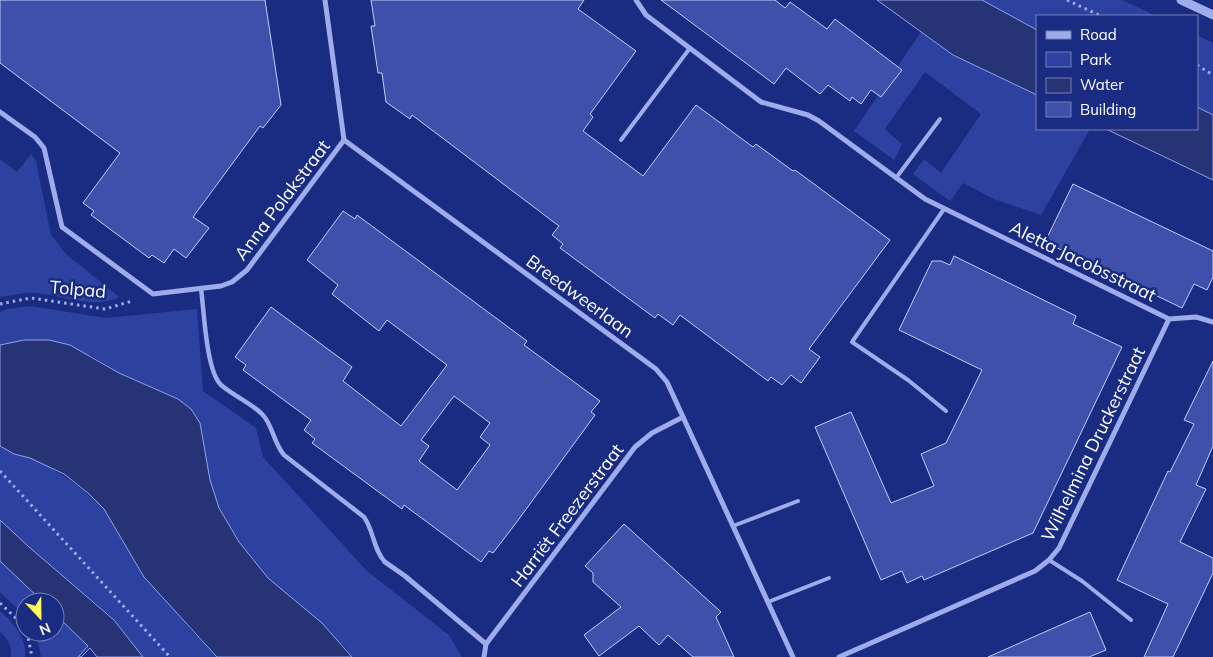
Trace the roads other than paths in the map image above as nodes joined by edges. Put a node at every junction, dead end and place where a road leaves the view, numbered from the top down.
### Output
1 (325, 0) edge
2 (636, 0) edge
3 (1181, 0) edge
4 (1213, 15) edge
5 (690, 48) junction
6 (0, 112) edge
7 (940, 120) dead end
8 (344, 140) junction
9 (621, 140) dead end
10 (896, 178) junction
11 (944, 209) junction
12 (201, 288) junction
13 (1169, 319) junction
14 (1213, 322) edge
15 (946, 411) dead end
16 (682, 417) junction
17 (798, 501) dead end
18 (733, 526) junction
19 (1049, 560) junction
20 (385, 562) joint
21 (829, 578) dead end
22 (768, 602) junction
23 (1131, 620) dead end
24 (486, 644) junction
25 (484, 657) edge
26 (793, 657) edge
27 (839, 657) edge

1 - 8 street
2 - 5 street, Aletta Jacobsstraat
3 - 4 street
5 - 9 lane
5 - 10 street, Aletta Jacobsstraat
6 - 12 street, Anna Polakstraat
7 - 10 lane
8 - 12 street, Anna Polakstraat
8 - 16 street, Breedweerlaan
10 - 11 street, Aletta Jacobsstraat
11 - 13 street, Aletta Jacobsstraat
11 - 15 lane
12 - 20 street
13 - 14 street, Aletta Jacobsstraat
13 - 19 street, Wilhelmina Druckerstraat
16 - 18 street, Breedweerlaan
16 - 24 street, Harriët Freezerstraat
17 - 18 lane
18 - 22 street, Breedweerlaan
19 - 23 lane
19 - 27 street, Wilhelmina Druckerstraat
20 - 24 street
21 - 22 lane
22 - 26 street, Breedweerlaan
24 - 25 street

